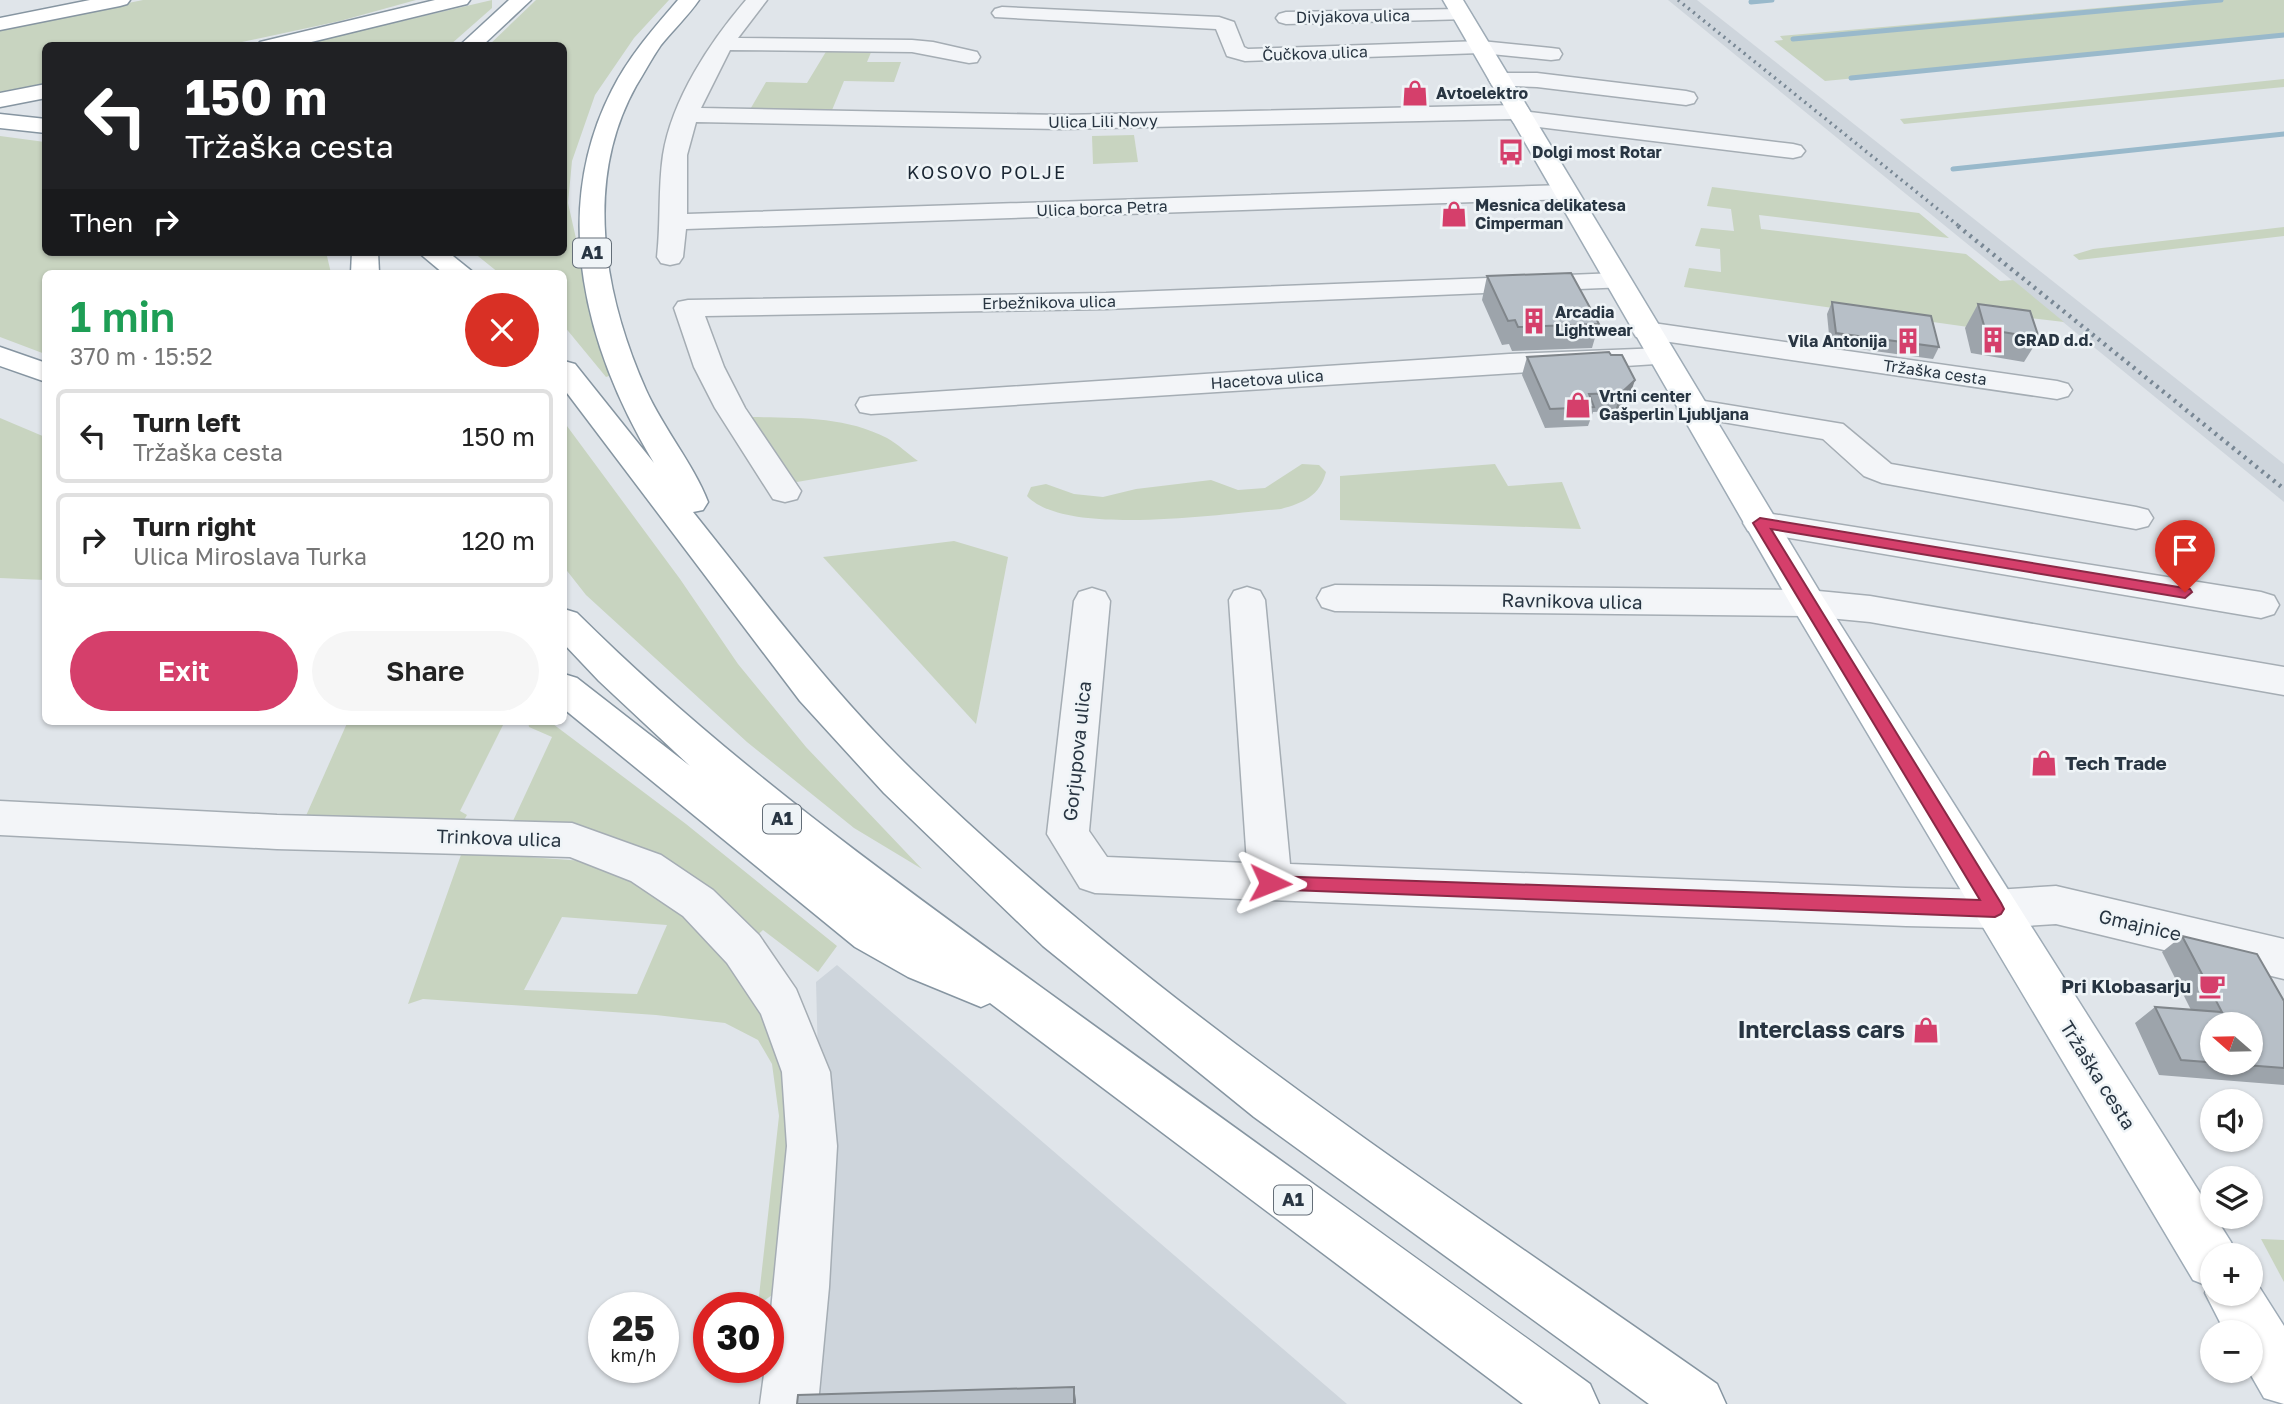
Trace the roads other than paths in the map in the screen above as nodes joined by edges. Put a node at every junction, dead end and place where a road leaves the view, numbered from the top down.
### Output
1 (120, 0) edge
2 (460, 0) edge
3 (689, 0) edge
4 (757, 0) edge
5 (521, 1) edge
6 (1457, 7) edge
7 (1002, 13) dead end
8 (1286, 18) dead end
9 (0, 24) edge
10 (284, 42) edge
11 (474, 42) edge
12 (724, 44) junction
13 (1481, 47) junction
14 (1551, 54) dead end
15 (969, 57) dead end
16 (1500, 80) junction
17 (42, 92) edge
18 (6, 98) edge
19 (1686, 98) dead end
20 (688, 115) junction
21 (1520, 115) junction
22 (0, 121) edge
23 (42, 126) edge
24 (1793, 152) dead end
25 (1565, 192) junction
26 (674, 222) junction
27 (437, 256) edge
28 (670, 257) dead end
29 (456, 270) edge
30 (1617, 281) junction
31 (1647, 331) junction
32 (0, 356) edge
33 (1662, 357) junction
34 (42, 372) edge
35 (567, 374) edge
36 (2057, 390) dead end
37 (871, 405) dead end
38 (1692, 408) junction
39 (785, 491) dead end
40 (2136, 519) dead end
41 (1760, 523) junction
42 (708, 554) junction
43 (1335, 598) dead end
44 (1247, 600) dead end
45 (1092, 601) dead end
46 (1808, 603) junction
47 (2261, 605) dead end
48 (567, 625) edge
49 (2284, 681) edge
50 (567, 690) edge
51 (0, 818) edge
52 (1270, 883) junction
53 (1995, 909) junction
54 (2284, 959) edge
55 (1017, 996) junction
56 (2201, 1243) edge
57 (2240, 1306) edge
58 (2284, 1378) edge
59 (789, 1404) edge
60 (1570, 1404) edge
61 (1697, 1404) edge

1 - 9 main road
2 - 10 main road
3 - 42 main road, A1
4 - 12 street
5 - 11 main road
6 - 8 street, Divjakova ulica
6 - 13 main road, Tržaška cesta
7 - 13 street, Čučkova ulica
12 - 15 street
12 - 20 street
13 - 14 street
13 - 16 main road, Tržaška cesta
16 - 19 street
16 - 21 main road, Tržaška cesta
17 - 18 main road
20 - 21 street, Ulica Lili Novy
20 - 26 street
21 - 24 street
21 - 25 main road, Tržaška cesta
22 - 23 main road
25 - 26 street, Ulica borca Petra
25 - 30 main road, Tržaška cesta
26 - 28 street
27 - 29 main road
30 - 31 main road, Tržaška cesta
30 - 39 street, Erbežnikova ulica
31 - 33 main road, Tržaška cesta
31 - 36 street, Tržaška cesta
32 - 34 main road
33 - 37 street, Hacetova ulica
33 - 38 main road, Tržaška cesta
35 - 42 main road
38 - 40 street
38 - 41 main road, Tržaška cesta
41 - 46 main road, Tržaška cesta
41 - 47 street
42 - 61 main road, A1
43 - 46 street, Ravnikova ulica
44 - 52 street
45 - 52 street, Gorjupova ulica
46 - 49 street
46 - 53 main road, Tržaška cesta
48 - 55 main road, A1
50 - 55 main road
51 - 59 street, Trinkova ulica
52 - 53 street, Gorjupova ulica
53 - 54 street, Gmajnice
53 - 56 main road, Tržaška cesta
55 - 60 main road, A1
57 - 58 main road

